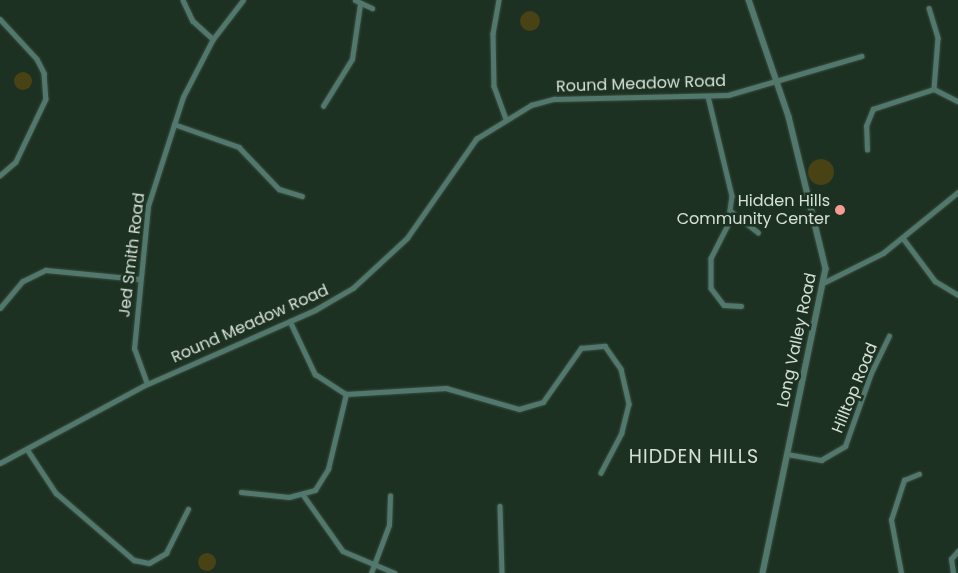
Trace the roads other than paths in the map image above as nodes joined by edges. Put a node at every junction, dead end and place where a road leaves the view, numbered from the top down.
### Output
1 (183, 0) edge
2 (243, 0) edge
3 (499, 0) edge
4 (749, 0) edge
5 (356, 1) edge
6 (372, 8) dead end
7 (929, 8) dead end
8 (0, 20) edge
9 (213, 39) junction
10 (861, 56) dead end
11 (777, 80) junction
12 (934, 89) junction
13 (708, 96) junction
14 (958, 101) edge
15 (323, 106) dead end
16 (506, 119) junction
17 (174, 124) junction
18 (867, 150) dead end
19 (0, 176) edge
20 (958, 192) edge
21 (302, 196) dead end
22 (732, 212) junction
23 (758, 232) dead end
24 (903, 238) junction
25 (140, 279) junction
26 (825, 282) junction
27 (958, 295) edge
28 (741, 306) dead end
29 (0, 308) edge
30 (290, 321) junction
31 (889, 336) dead end
32 (147, 384) junction
33 (346, 394) junction
34 (27, 449) junction
35 (787, 454) junction
36 (0, 463) edge
37 (601, 473) dead end
38 (919, 474) dead end
39 (241, 492) dead end
40 (304, 496) junction
41 (390, 496) dead end
42 (500, 506) dead end
43 (188, 509) dead end
44 (958, 551) edge
45 (373, 565) junction
46 (371, 573) edge
47 (395, 573) edge
48 (502, 573) edge
49 (763, 573) edge
50 (901, 573) edge
51 (953, 573) edge

1 - 9 street
2 - 9 street, Jed Smith Road
3 - 16 street
4 - 11 street, Long Valley Road
5 - 6 street
5 - 15 street
7 - 12 street
8 - 19 street
9 - 17 street, Jed Smith Road
10 - 11 street, Round Meadow Road
11 - 13 street, Round Meadow Road
11 - 26 street, Long Valley Road
12 - 14 street
12 - 18 street
13 - 16 street, Round Meadow Road
13 - 22 street
16 - 30 street, Round Meadow Road
17 - 21 street
17 - 25 street, Jed Smith Road
20 - 24 street
22 - 23 street
22 - 28 street
24 - 26 street
24 - 27 street
25 - 29 street
25 - 32 street, Jed Smith Road
26 - 35 street, Long Valley Road
30 - 32 street, Round Meadow Road
30 - 33 street
31 - 35 street, Hilltop Road
32 - 34 street, Round Meadow Road
33 - 37 street
33 - 40 street
34 - 36 street, Round Meadow Road
34 - 43 street
35 - 49 street, Long Valley Road
38 - 50 street
39 - 40 street
40 - 45 street
41 - 45 street
42 - 48 street
44 - 51 street
45 - 46 street
45 - 47 street

